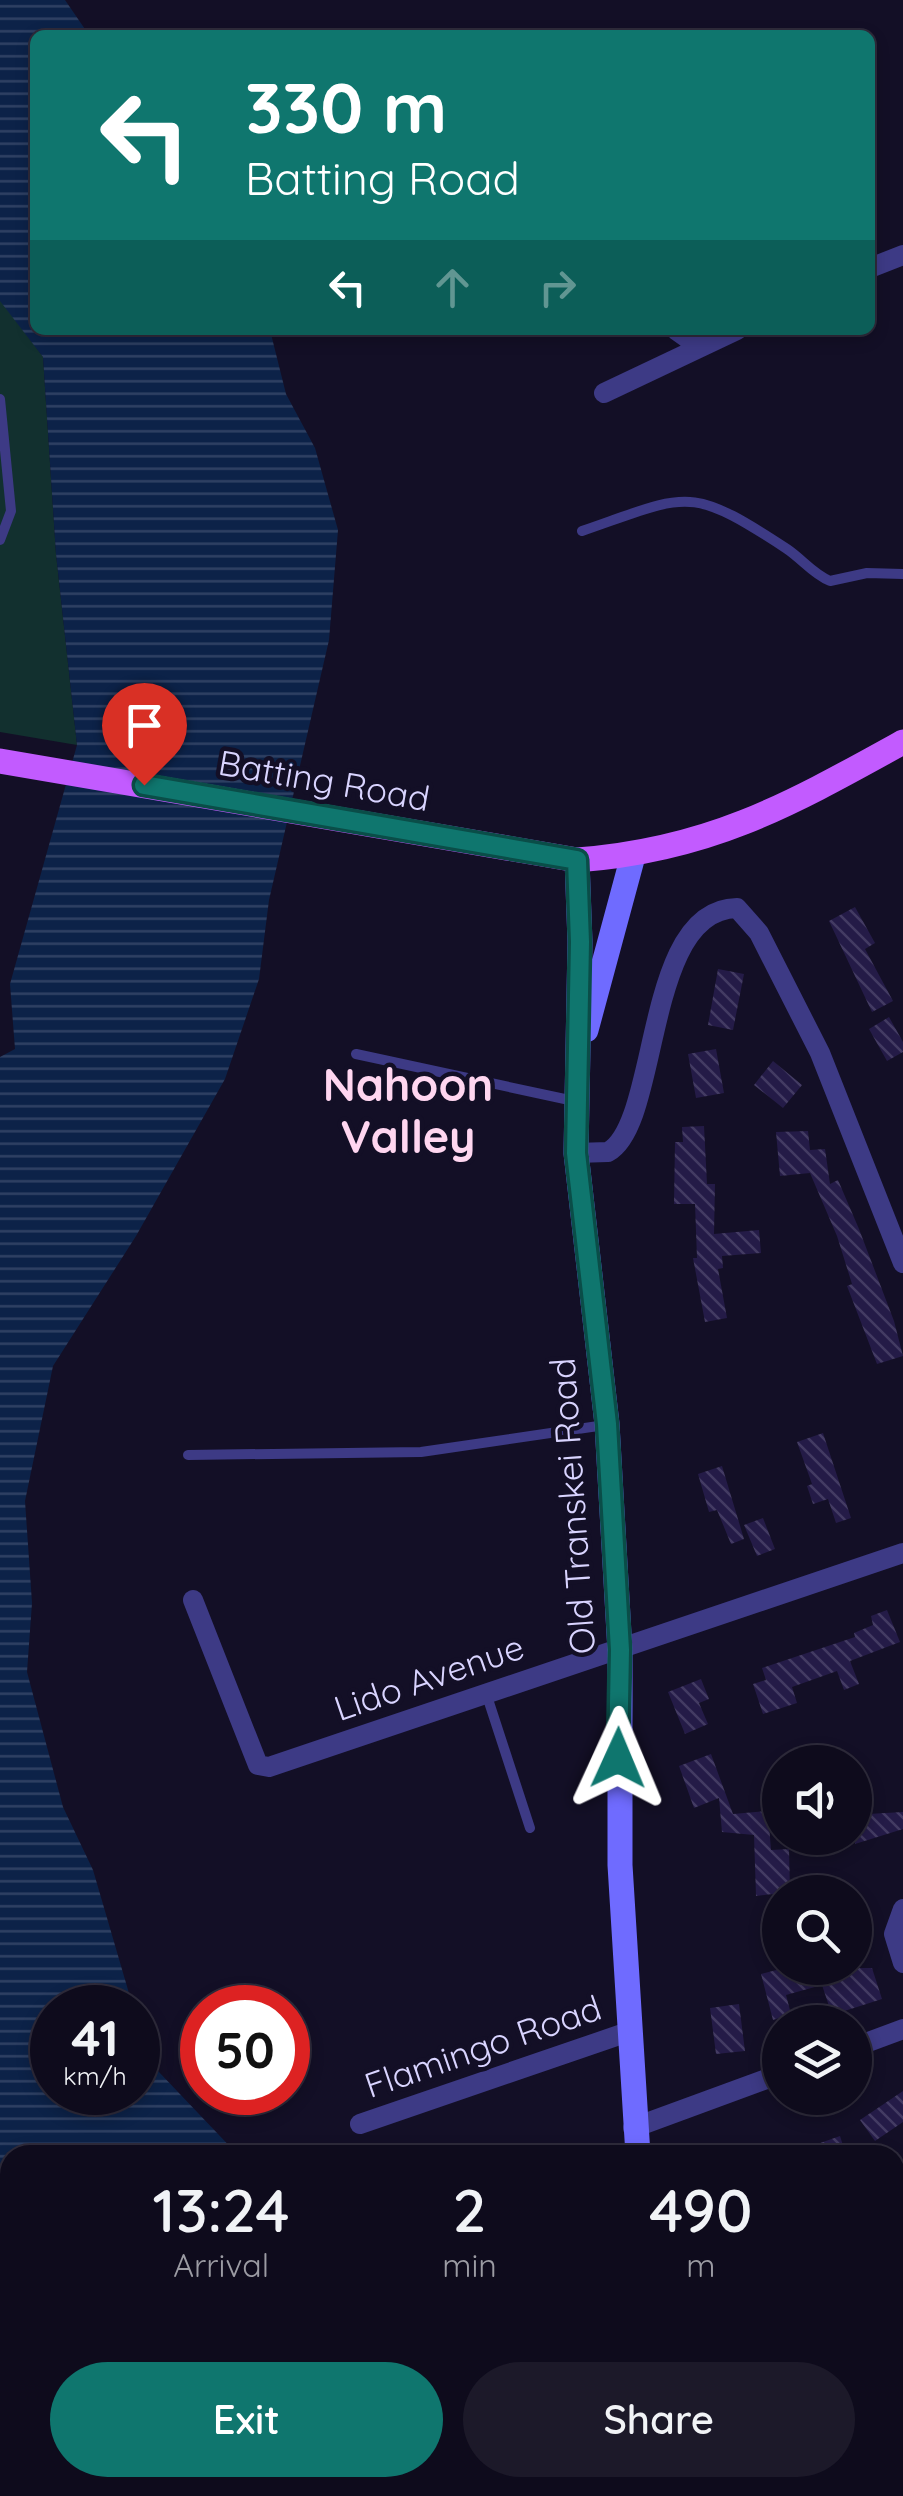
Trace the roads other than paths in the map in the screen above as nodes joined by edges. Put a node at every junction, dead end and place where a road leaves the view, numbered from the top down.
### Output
1 (903, 255) edge
2 (875, 266) edge
3 (683, 335) edge
4 (727, 335) edge
5 (700, 348) junction
6 (604, 393) dead end
7 (0, 400) edge
8 (582, 531) dead end
9 (0, 540) edge
10 (903, 574) edge
11 (903, 742) edge
12 (0, 761) edge
13 (633, 856) junction
14 (577, 860) junction
15 (356, 1054) dead end
16 (576, 1067) junction
17 (575, 1101) junction
18 (576, 1153) junction
19 (894, 1209) edge
20 (903, 1263) edge
21 (607, 1424) junction
22 (188, 1455) dead end
23 (903, 1552) edge
24 (193, 1600) dead end
25 (620, 1650) junction
26 (486, 1692) junction
27 (530, 1828) dead end
28 (903, 1909) edge
29 (903, 1963) edge
30 (903, 2029) edge
31 (628, 2032) junction
32 (872, 2040) edge
33 (762, 2081) edge
34 (360, 2124) dead end
35 (633, 2128) junction
36 (636, 2145) edge

1 - 2 street
3 - 5 street
4 - 5 street
5 - 6 street
7 - 9 lane
8 - 10 lane
11 - 13 main road
12 - 14 main road, Batting Road
13 - 14 main road
13 - 16 main road, Old Transkei Road
14 - 16 main road, Old Transkei Road
15 - 17 lane
16 - 17 main road, Old Transkei Road
17 - 18 main road, Old Transkei Road
18 - 19 street
18 - 21 main road, Old Transkei Road
19 - 20 street
21 - 22 lane
21 - 25 main road, Old Transkei Road
23 - 25 street, Lido Avenue
24 - 26 street, Lido Avenue
25 - 26 street, Lido Avenue
25 - 31 main road, Old Transkei Road
26 - 27 lane
28 - 29 street
30 - 32 street
31 - 34 street, Flamingo Road
31 - 35 main road, Old Transkei Road
33 - 35 street
35 - 36 main road, Old Transkei Road

